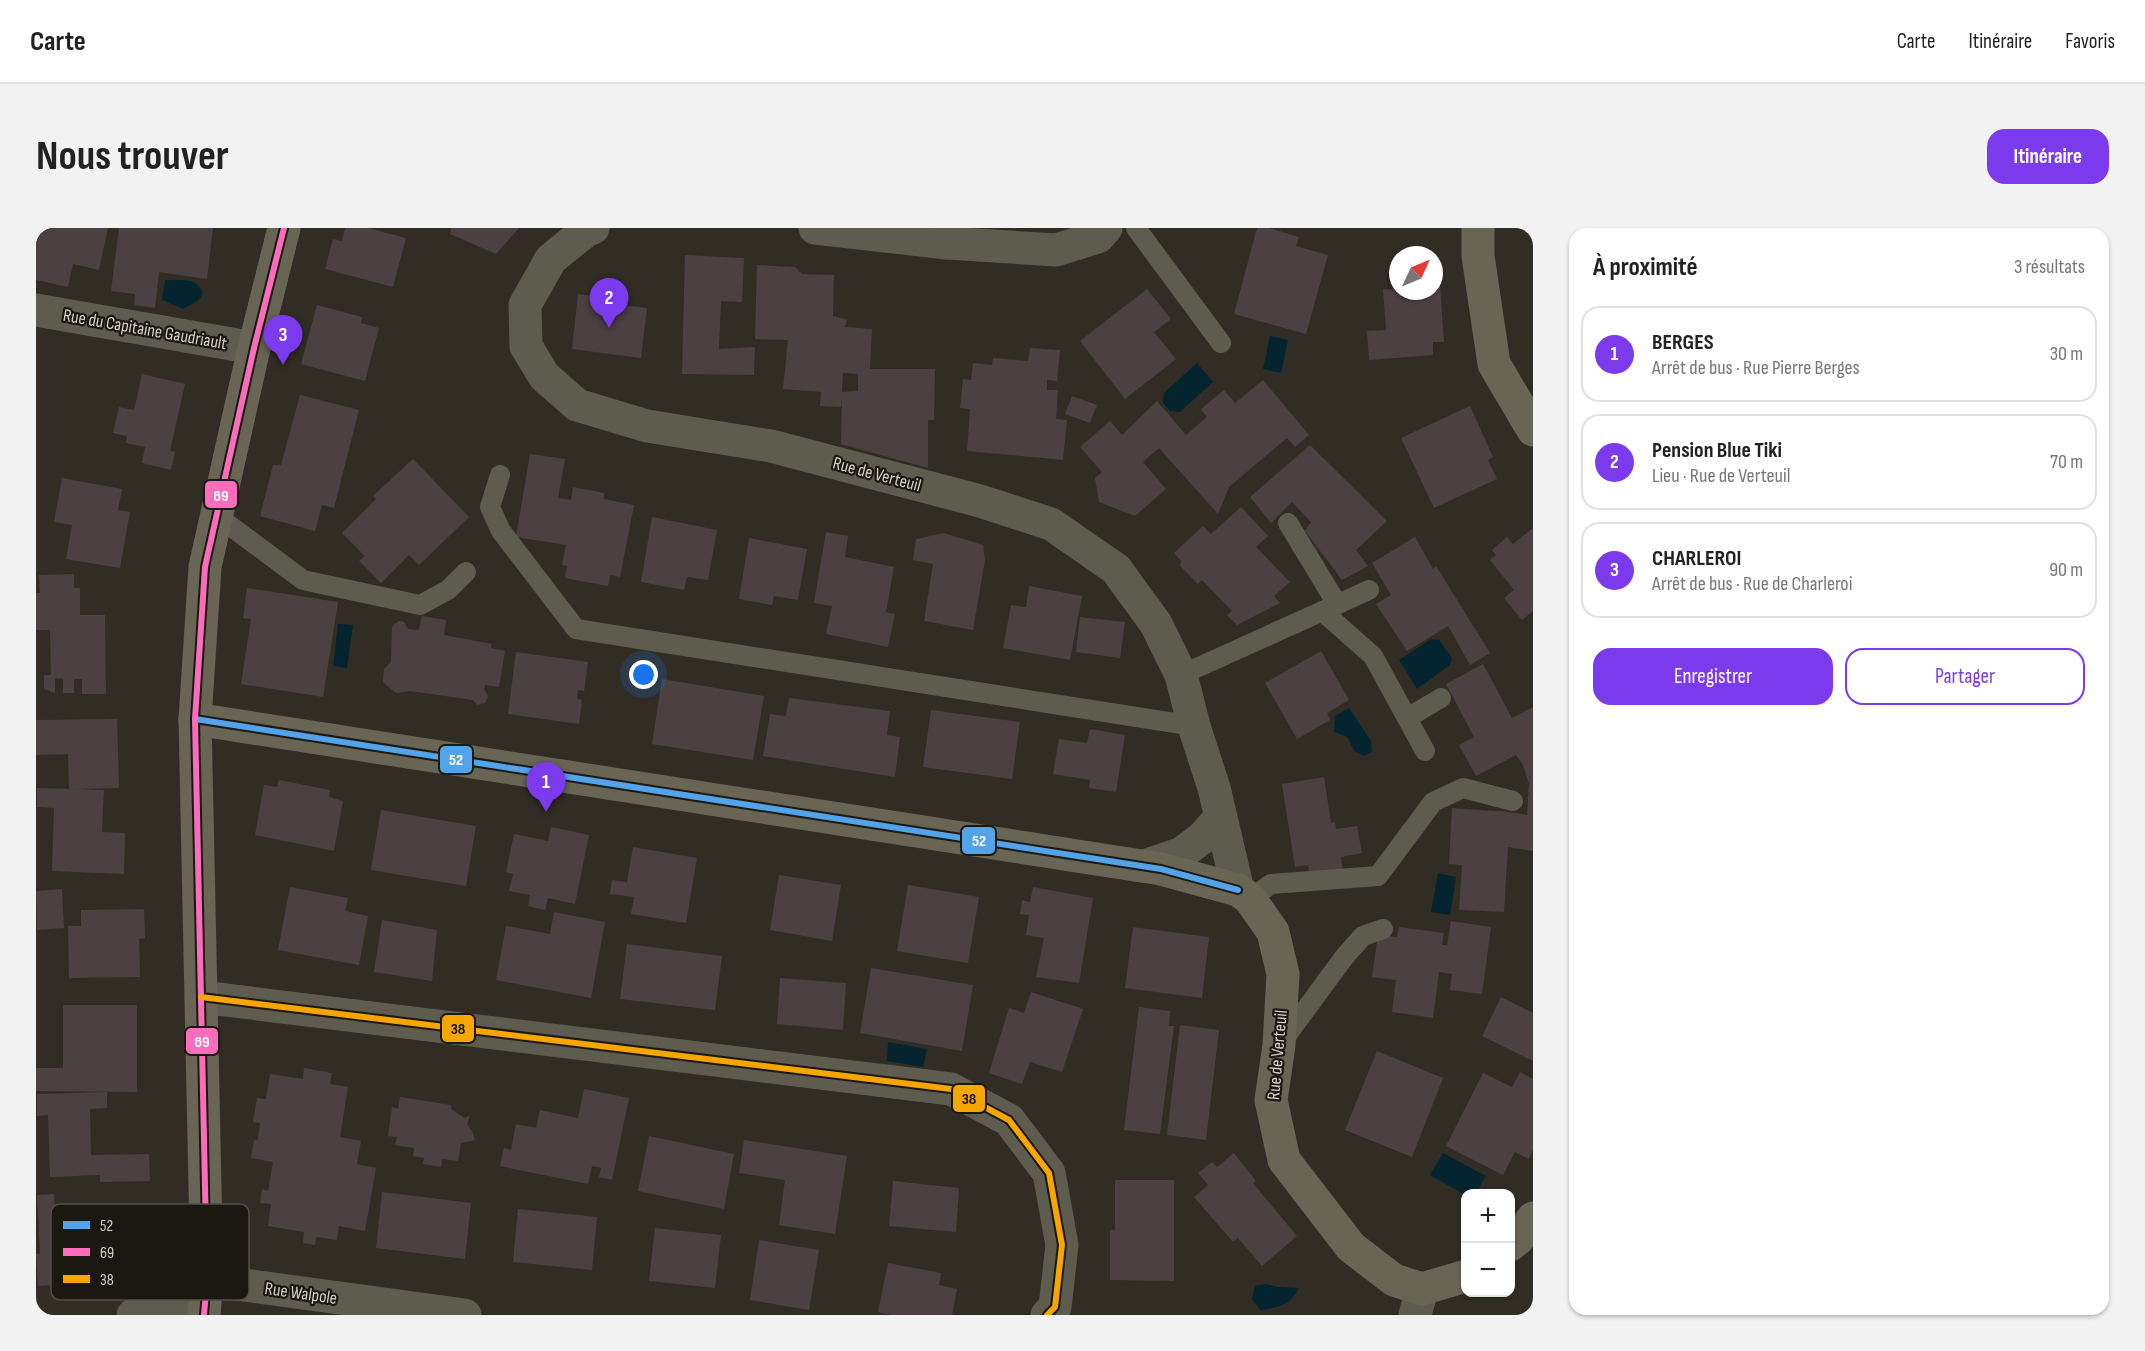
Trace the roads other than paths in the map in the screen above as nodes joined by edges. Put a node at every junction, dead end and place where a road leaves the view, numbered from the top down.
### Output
1 (284, 228) edge
2 (593, 228) edge
3 (815, 228) edge
4 (1106, 228) edge
5 (1136, 228) edge
6 (1478, 228) edge
7 (949, 235) edge
8 (36, 309) edge
9 (1221, 343) dead end
10 (254, 348) junction
11 (1533, 430) edge
12 (500, 475) dead end
13 (217, 516) junction
14 (1288, 523) dead end
15 (466, 572) dead end
16 (1369, 590) dead end
17 (1329, 608) junction
18 (1181, 675) junction
19 (1441, 698) dead end
20 (1407, 718) junction
21 (195, 719) junction
22 (1194, 726) junction
23 (1425, 751) dead end
24 (1513, 801) dead end
25 (1220, 818) junction
26 (1144, 866) junction
27 (1244, 895) junction
28 (1383, 929) dead end
29 (201, 997) junction
30 (1280, 1045) junction
31 (204, 1204) edge
32 (1533, 1218) edge
33 (1513, 1243) edge
34 (1461, 1279) edge
35 (205, 1301) edge
36 (1418, 1302) edge
37 (133, 1315) edge
38 (465, 1315) edge
39 (1047, 1315) edge

1 - 10 street
2 - 18 street, Rue de Verteuil
3 - 7 street
4 - 7 street
5 - 9 lane
6 - 11 street
8 - 10 street, Rue du Capitaine Gaudriault
10 - 13 street
12 - 22 lane
13 - 15 lane
13 - 21 street
14 - 17 lane
16 - 17 lane
17 - 18 lane
17 - 20 lane
18 - 22 street, Rue de Verteuil
19 - 20 lane
20 - 23 lane
21 - 26 street
21 - 29 street
22 - 25 street, Rue de Verteuil
24 - 27 lane
25 - 26 street
25 - 27 street, Rue de Verteuil
26 - 27 street
27 - 30 street, Rue de Verteuil
28 - 30 lane
29 - 31 street
29 - 39 street
30 - 36 street, Rue de Verteuil
32 - 33 street
34 - 36 street
35 - 37 street, Rue Walpole
35 - 38 street, Rue Walpole

